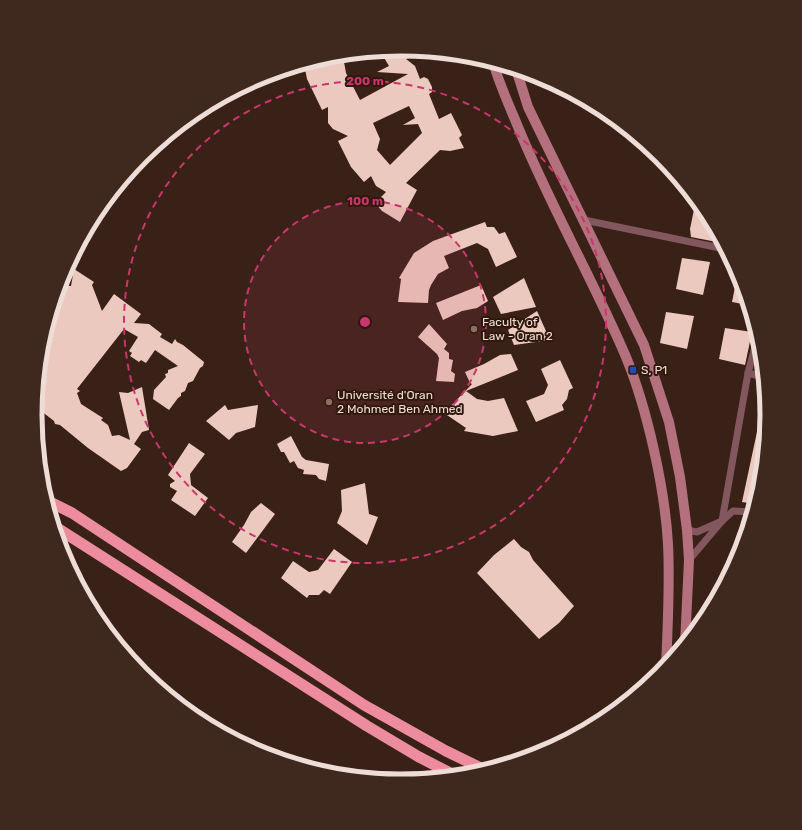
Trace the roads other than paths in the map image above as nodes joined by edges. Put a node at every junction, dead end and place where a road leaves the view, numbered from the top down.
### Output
1 (496, 68) edge
2 (518, 76) edge
3 (584, 220) junction
4 (718, 248) edge
5 (754, 351) edge
6 (748, 373) junction
7 (758, 376) edge
8 (52, 501) edge
9 (53, 503) edge
10 (63, 508) junction
11 (747, 512) edge
12 (722, 521) junction
13 (687, 530) junction
14 (61, 531) edge
15 (689, 560) junction
16 (685, 635) edge
17 (666, 657) edge
18 (477, 766) edge
19 (447, 771) edge

1 - 17 main road
2 - 3 main road
3 - 4 street
3 - 13 main road
5 - 6 street
6 - 7 street
6 - 12 street
8 - 10 highway
9 - 10 highway
10 - 18 highway
11 - 12 street
12 - 13 street
12 - 15 street
13 - 15 main road
14 - 19 highway
15 - 16 main road

